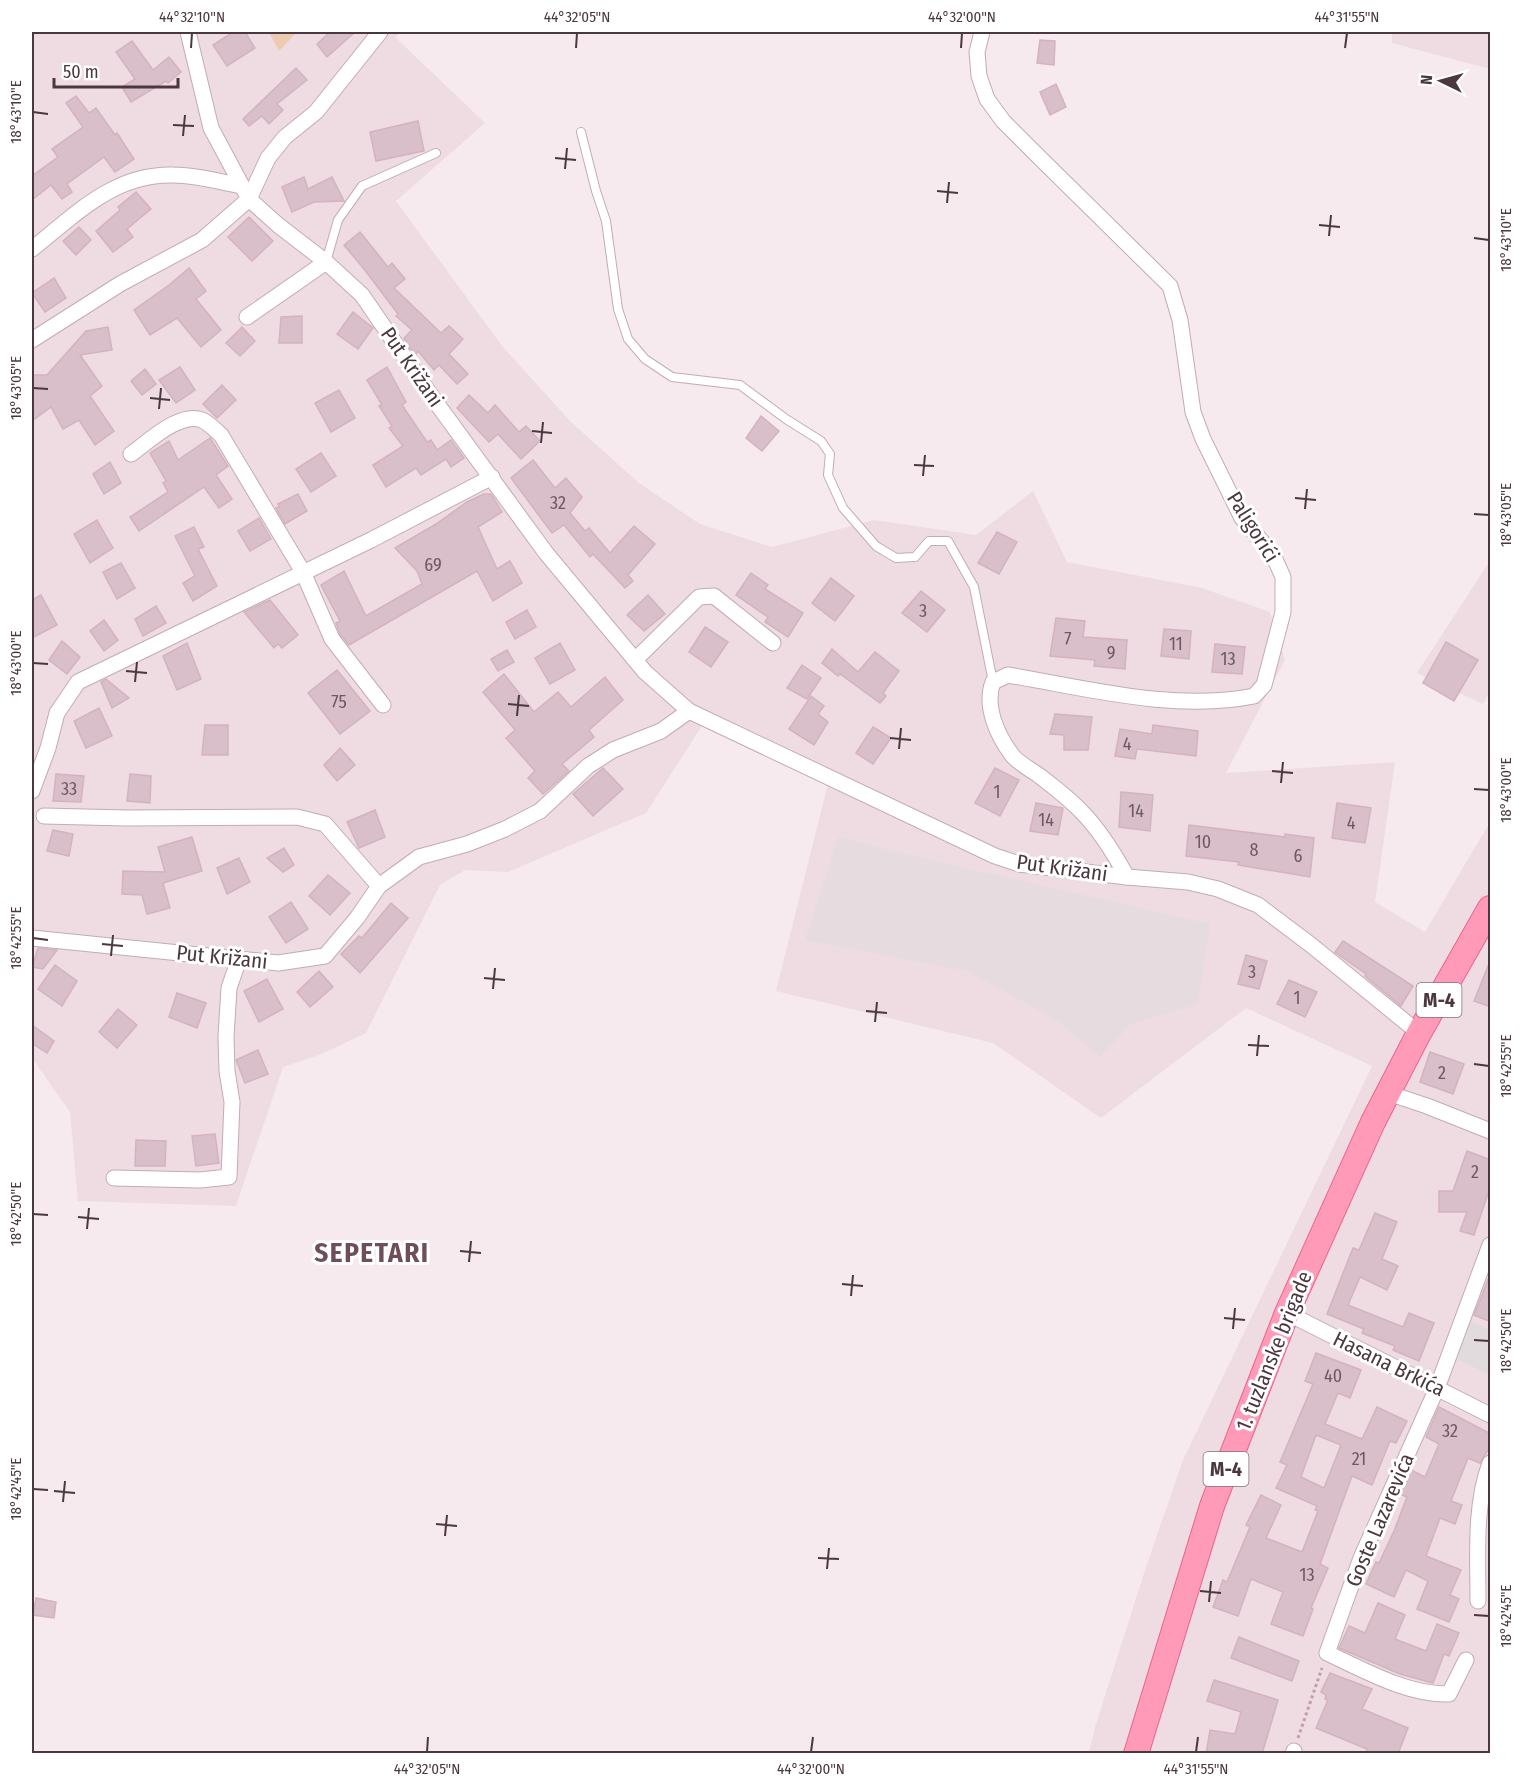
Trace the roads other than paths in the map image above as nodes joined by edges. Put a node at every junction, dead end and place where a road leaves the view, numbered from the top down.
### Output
1 (188, 32) edge
2 (380, 32) edge
3 (982, 32) edge
4 (581, 132) dead end
5 (436, 153) dead end
6 (246, 193) junction
7 (32, 249) edge
8 (326, 262) junction
9 (247, 317) dead end
10 (32, 340) edge
11 (131, 454) dead end
12 (492, 477) junction
13 (303, 572) junction
14 (773, 643) dead end
15 (635, 660) junction
16 (993, 682) junction
17 (383, 705) dead end
18 (689, 711) junction
19 (32, 791) edge
20 (44, 816) dead end
21 (1127, 877) junction
22 (379, 886) junction
23 (1491, 908) edge
24 (32, 938) edge
25 (239, 959) junction
26 (1419, 1033) junction
27 (1388, 1093) junction
28 (1491, 1131) edge
29 (114, 1178) dead end
30 (1491, 1245) edge
31 (1287, 1313) junction
32 (1437, 1388) junction
33 (1491, 1415) edge
34 (1491, 1462) edge
35 (1478, 1601) dead end
36 (1466, 1660) dead end
37 (1136, 1754) edge

1 - 6 street, Put Križani
2 - 6 street
3 - 16 street, Paligorići
4 - 16 lane
5 - 8 lane
6 - 7 street
6 - 8 street, Put Križani
6 - 10 street
8 - 9 street
8 - 12 street, Put Križani
11 - 13 street
12 - 13 street
12 - 15 street, Put Križani
13 - 17 street
13 - 19 street
14 - 15 street
15 - 18 street, Put Križani
16 - 21 street
18 - 21 street, Put Križani
18 - 22 street, Put Križani
20 - 22 street
21 - 26 street, Put Križani
22 - 25 street, Put Križani
23 - 26 main road, M-4
24 - 25 street, Put Križani
25 - 29 street
26 - 27 main road, M-4
27 - 28 street
27 - 31 main road, 1. tuzlanske brigade / M-4
30 - 32 street, Goste Lazarevića
31 - 32 street, Hasana Brkića
31 - 37 main road, 1. tuzlanske brigade / M-4
32 - 33 street, Hasana Brkića
32 - 36 street, Goste Lazarevića
34 - 35 street

